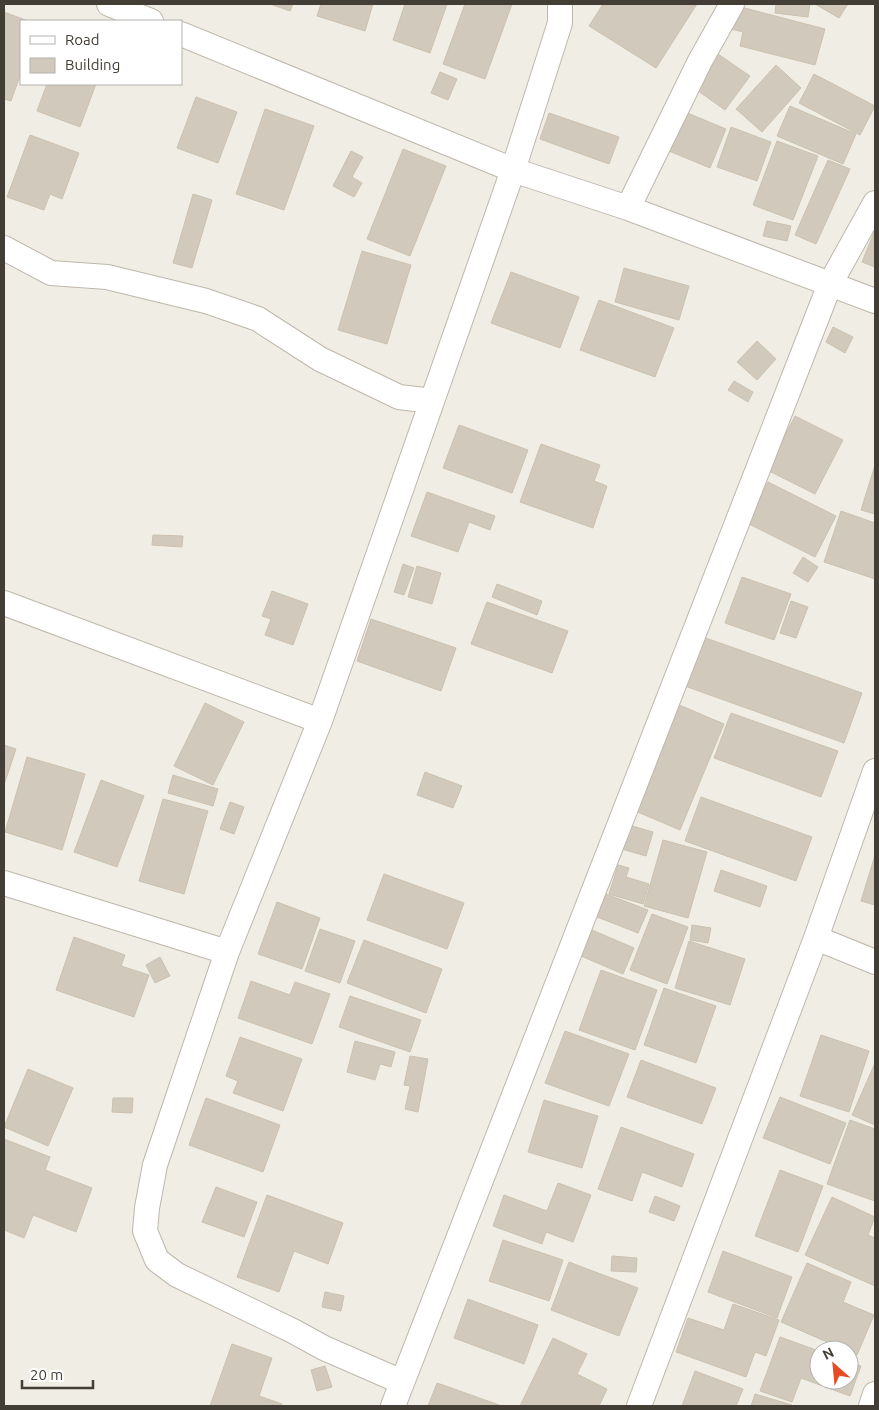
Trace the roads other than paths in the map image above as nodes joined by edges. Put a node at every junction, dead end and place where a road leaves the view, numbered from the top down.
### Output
1 (109, 4) edge
2 (560, 4) edge
3 (732, 4) edge
4 (149, 20) edge
5 (182, 34) edge
6 (513, 170) junction
7 (875, 203) edge
8 (628, 208) junction
9 (4, 248) edge
10 (830, 284) junction
11 (875, 301) edge
12 (432, 401) junction
13 (4, 603) edge
14 (320, 721) junction
15 (875, 772) edge
16 (868, 811) edge
17 (4, 883) edge
18 (816, 938) junction
19 (227, 952) junction
20 (875, 962) edge
21 (402, 1382) junction
22 (875, 1394) edge
23 (393, 1406) edge
24 (639, 1406) edge
25 (871, 1406) edge

1 - 4 street
2 - 6 street
3 - 8 street
5 - 6 street
6 - 8 street
6 - 12 street
7 - 10 street
8 - 10 street
9 - 12 street
10 - 11 street
10 - 21 street
12 - 14 street
13 - 14 street
14 - 19 street
15 - 16 street
16 - 18 street
17 - 19 street
18 - 20 street
18 - 24 street
19 - 21 street
21 - 23 street
22 - 25 street

